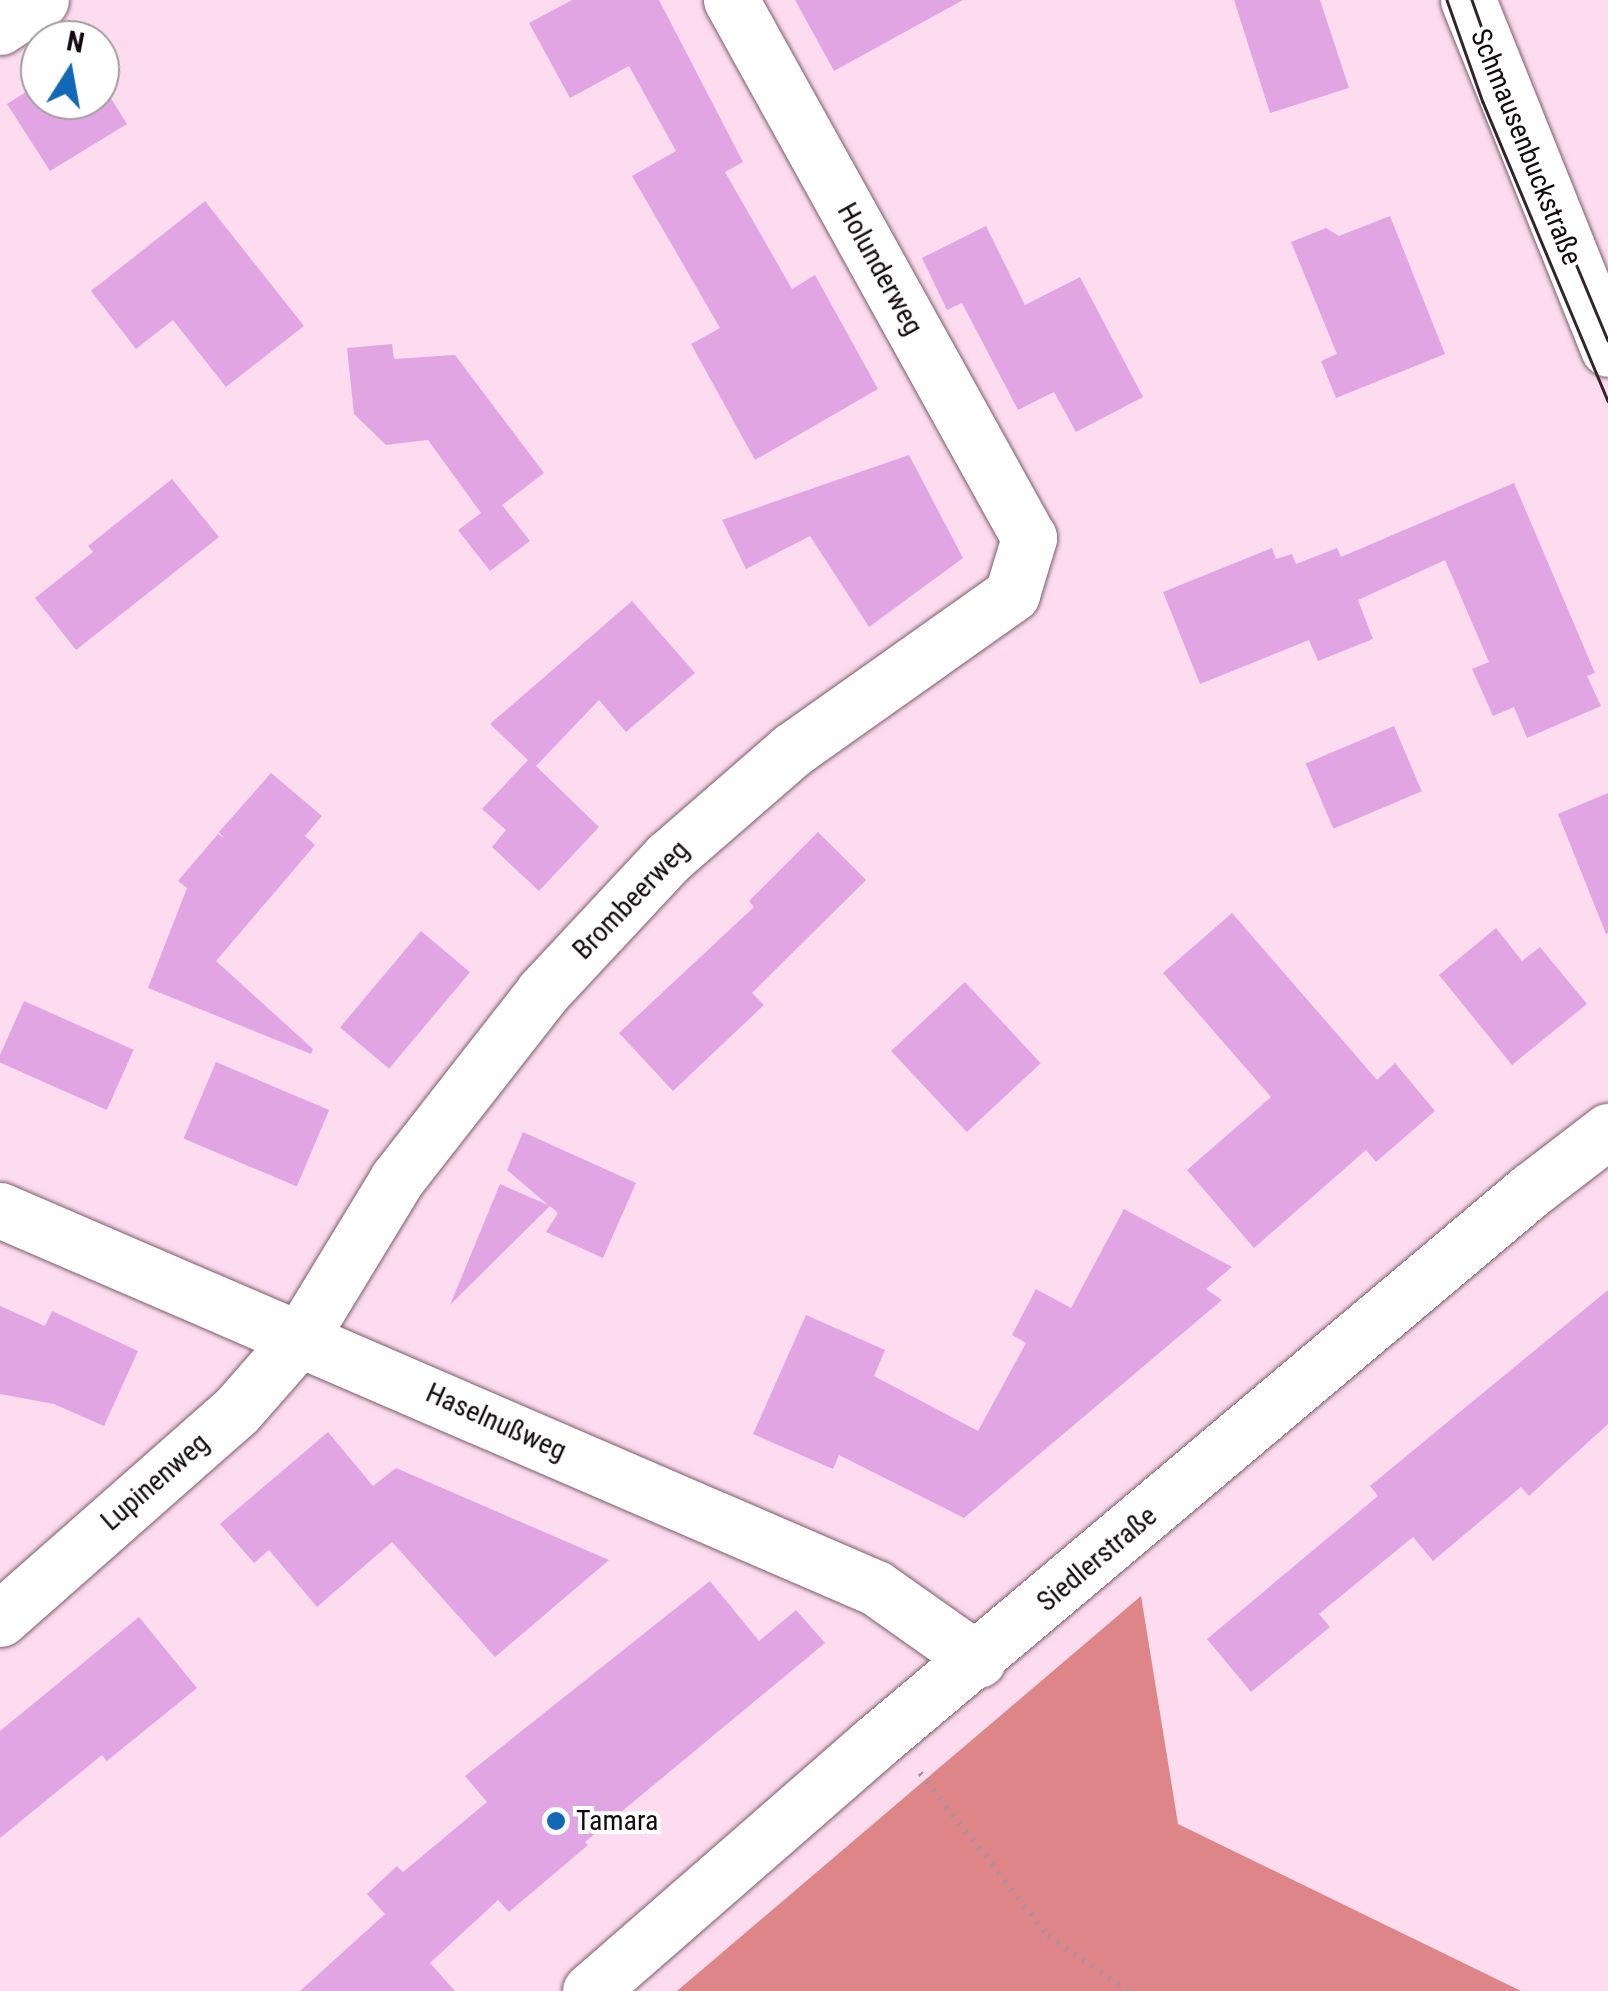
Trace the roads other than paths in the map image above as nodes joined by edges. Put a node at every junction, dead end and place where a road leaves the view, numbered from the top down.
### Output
1 (41, 0) edge
2 (731, 0) edge
3 (1468, 0) edge
4 (0, 27) edge
5 (1608, 349) edge
6 (1029, 538) joint
7 (1608, 1131) edge
8 (0, 1210) edge
9 (301, 1337) junction
10 (0, 1618) edge
11 (978, 1660) junction
12 (590, 1991) edge

1 - 4 street
2 - 6 street, Holunderweg
3 - 5 street, Schmausenbuckstraße
6 - 9 street, Brombeerweg
7 - 11 street, Siedlerstraße
8 - 9 street, Haselnußweg
9 - 10 street, Lupinenweg
9 - 11 street, Haselnußweg
11 - 12 street, Siedlerstraße

